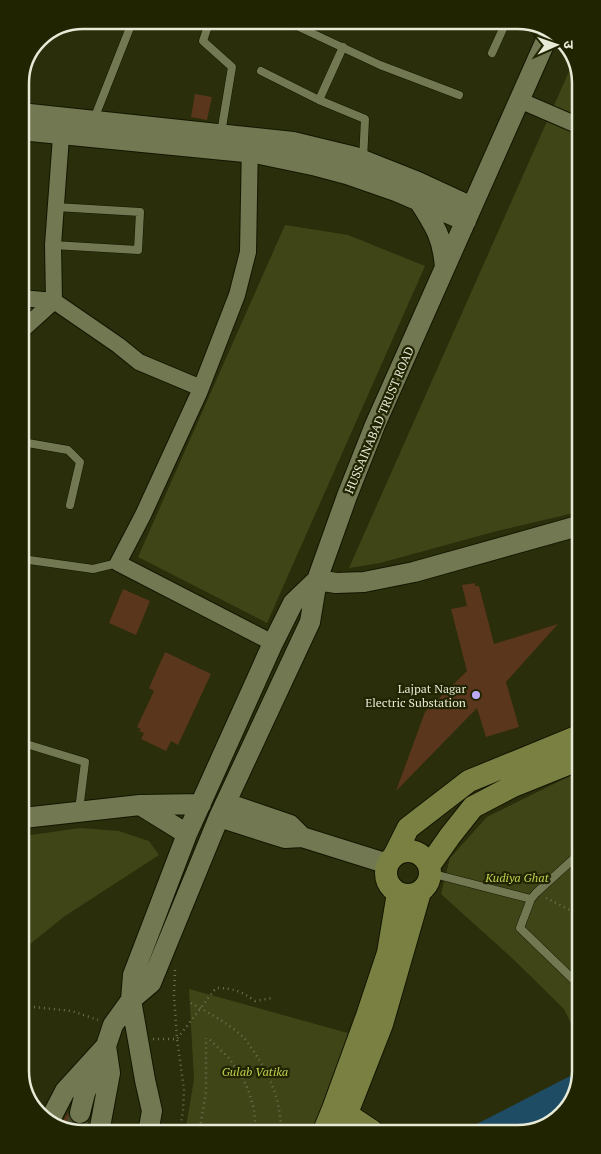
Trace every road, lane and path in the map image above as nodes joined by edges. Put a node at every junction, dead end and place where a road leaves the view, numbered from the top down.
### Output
1 (130, 29) edge
2 (207, 29) edge
3 (304, 29) edge
4 (503, 29) edge
5 (547, 37) edge
6 (343, 47) junction
7 (492, 53) dead end
8 (261, 71) dead end
9 (460, 95) dead end
10 (319, 100) junction
11 (519, 100) junction
12 (29, 116) edge
13 (94, 121) junction
14 (572, 123) edge
15 (62, 126) junction
16 (29, 129) edge
17 (221, 142) junction
18 (250, 145) junction
19 (363, 160) junction
20 (485, 176) junction
21 (423, 194) junction
22 (56, 207) junction
23 (469, 214) junction
24 (53, 246) junction
25 (445, 268) junction
26 (29, 299) edge
27 (54, 301) junction
28 (29, 324) edge
29 (201, 388) junction
30 (29, 443) edge
31 (70, 505) dead end
32 (572, 528) edge
33 (29, 560) edge
34 (118, 563) junction
35 (317, 580) junction
36 (273, 643) junction
37 (572, 739) edge
38 (29, 745) edge
39 (572, 762) edge
40 (201, 804) junction
41 (140, 805) junction
42 (223, 810) junction
43 (79, 812) junction
44 (29, 817) edge
45 (187, 834) junction
46 (391, 860) junction
47 (572, 860) edge
48 (419, 881) junction
49 (534, 896) junction
50 (572, 912) edge
51 (175, 968) dead end
52 (572, 978) edge
53 (272, 998) dead end
54 (131, 1000) junction
55 (191, 1003) dead end
56 (29, 1007) edge
57 (113, 1025) junction
58 (206, 1038) dead end
59 (177, 1039) junction
60 (210, 1040) dead end
61 (106, 1046) junction
62 (80, 1112) tunnel mouth
63 (52, 1116) dead end
64 (341, 1118) edge
65 (100, 1125) tunnel mouth
66 (150, 1125) edge
67 (180, 1125) edge
68 (200, 1125) edge
69 (255, 1125) edge
70 (281, 1125) edge
71 (359, 1125) edge

1 - 13 lane
2 - 17 lane
3 - 6 lane
4 - 7 lane
5 - 11 street, HUSSAINABAD TRUST ROAD
6 - 9 lane
6 - 10 lane
8 - 10 lane
10 - 19 lane
11 - 14 street
11 - 20 street, HUSSAINABAD TRUST ROAD
12 - 15 street
13 - 15 street
13 - 17 street
15 - 16 street
15 - 17 street
15 - 22 street
17 - 18 street
18 - 19 street
18 - 21 street
18 - 29 street
19 - 21 street
20 - 21 street
20 - 23 street, HUSSAINABAD TRUST ROAD
21 - 23 street
21 - 25 street
22 - 24 street
22 - 24 lane
23 - 25 street, HUSSAINABAD TRUST ROAD
24 - 27 street
25 - 35 street, HUSSAINABAD TRUST ROAD
26 - 27 street
27 - 28 street
27 - 29 street
29 - 34 street
30 - 31 lane
32 - 35 street
33 - 34 lane
34 - 36 street
35 - 36 street, HUSSAINABAD TRUST ROAD
35 - 42 street
36 - 40 street, HUSSAINABAD TRUST ROAD
37 - 46 main road
38 - 43 lane
39 - 48 main road
40 - 41 street
40 - 45 street, HUSSAINABAD TRUST ROAD
41 - 43 street
41 - 45 street
42 - 46 street
42 - 54 street
43 - 44 street
45 - 54 street, HUSSAINABAD TRUST ROAD
46 - 48 main road
46 - 48 main road
47 - 49 lane
48 - 49 lane
48 - 64 main road
49 - 50 path
49 - 52 lane
51 - 59 path
53 - 59 path
54 - 57 street
54 - 66 street, HUSSAINABAD TRUST ROAD
55 - 70 path
56 - 57 path
57 - 61 street
58 - 68 path
59 - 67 path
60 - 69 path
61 - 62 street
61 - 63 street
61 - 65 street
64 - 71 main road

